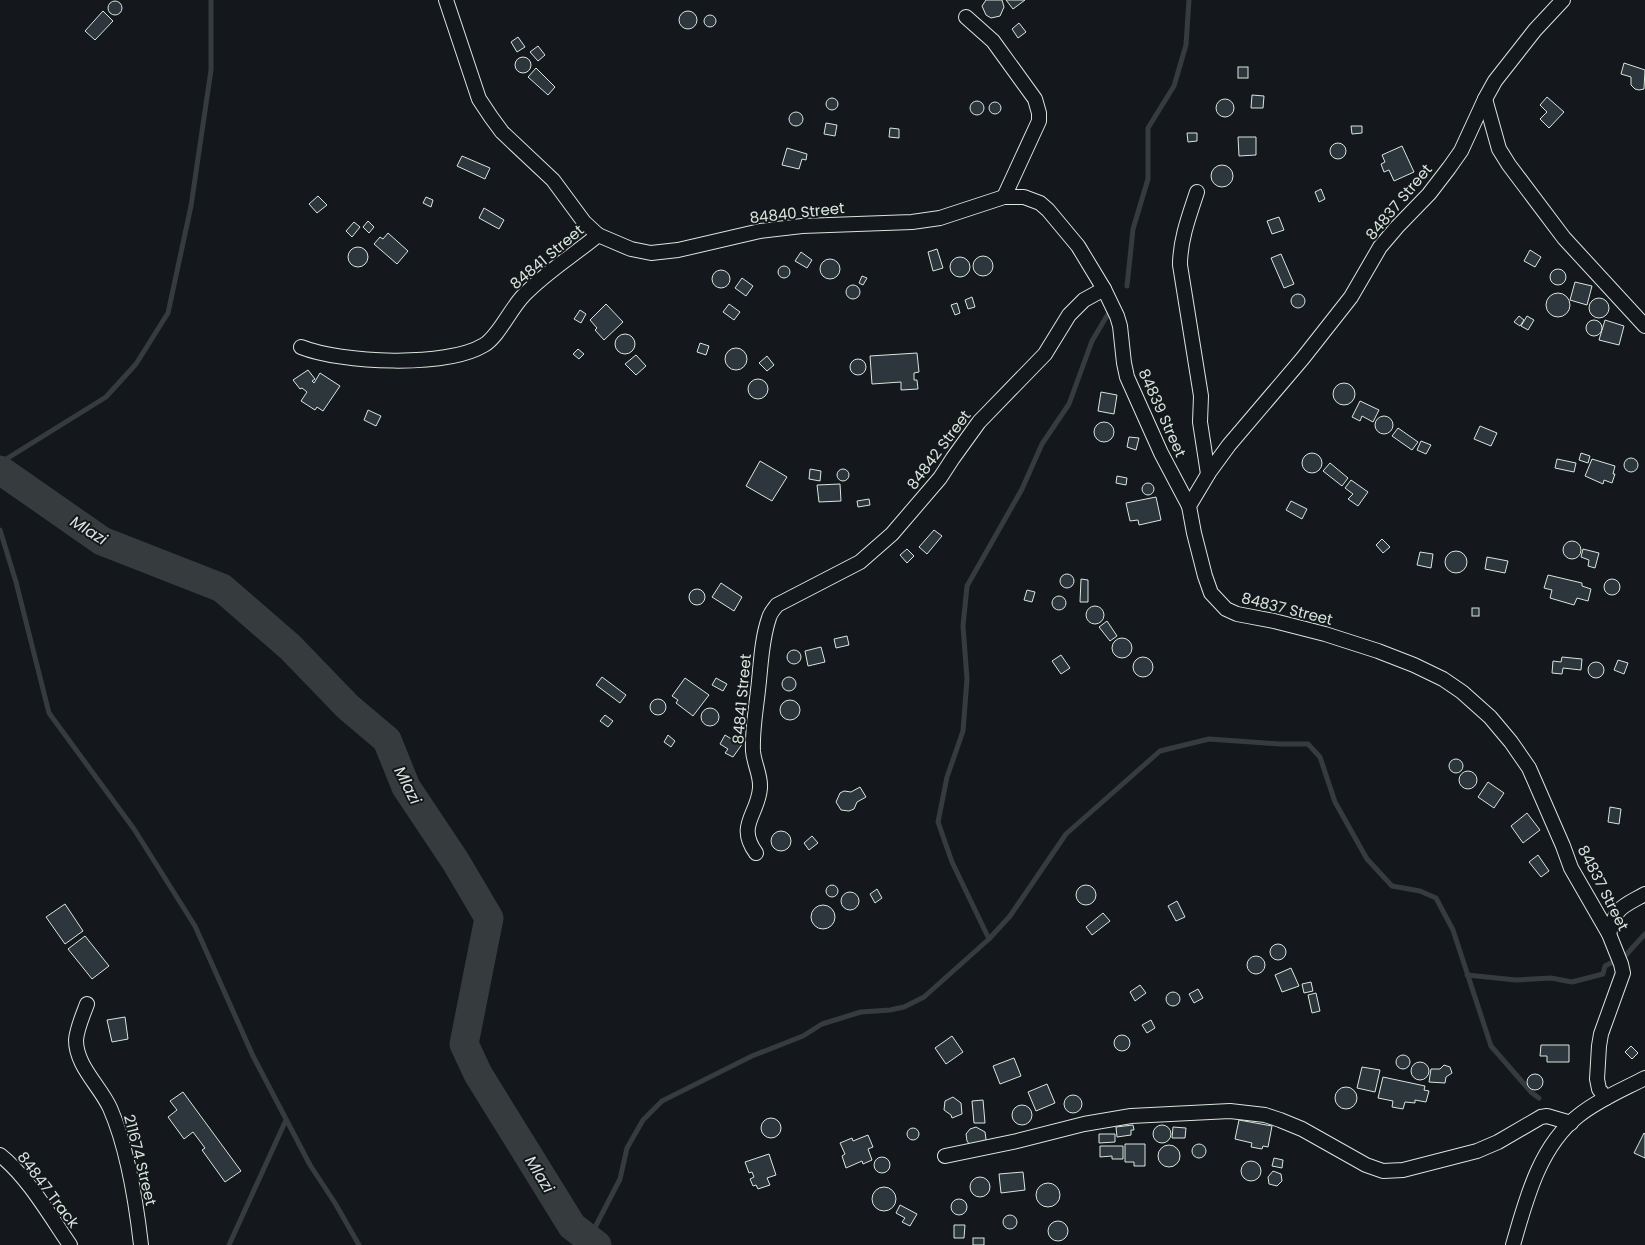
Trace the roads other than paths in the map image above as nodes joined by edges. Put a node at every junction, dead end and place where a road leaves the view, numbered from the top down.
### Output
1 (457, 0) edge
2 (1562, 0) edge
3 (448, 7) edge
4 (966, 17) dead end
5 (1485, 99) junction
6 (1197, 192) dead end
7 (1004, 197) junction
8 (1061, 225) joint
9 (598, 236) junction
10 (1104, 289) junction
11 (1645, 326) edge
12 (301, 347) dead end
13 (1208, 474) junction
14 (1189, 506) junction
15 (777, 605) joint
16 (756, 853) dead end
17 (1645, 894) edge
18 (1609, 934) junction
19 (87, 1004) dead end
20 (1645, 1078) edge
21 (1606, 1098) junction
22 (1571, 1122) junction
23 (0, 1155) edge
24 (946, 1156) dead end
25 (70, 1245) edge
26 (141, 1245) edge
27 (1513, 1245) edge

1 - 3 street
2 - 5 street, 84837 Street
3 - 9 street, 84840 Street
4 - 7 street
5 - 11 street
5 - 13 street, 84837 Street
6 - 13 street
7 - 8 street, 84840 Street
7 - 9 street, 84840 Street
8 - 10 street, 84839 Street
9 - 12 street, 84841 Street
10 - 14 street, 84839 Street
10 - 15 street, 84842 Street
13 - 14 street, 84837 Street
14 - 18 street, 84837 Street
15 - 16 street, 84841 Street
17 - 18 street
18 - 21 street, 84837 Street
19 - 26 street, 211674 Street
20 - 21 street
21 - 22 street
22 - 24 street
22 - 27 street
23 - 25 street, 84847 Track

